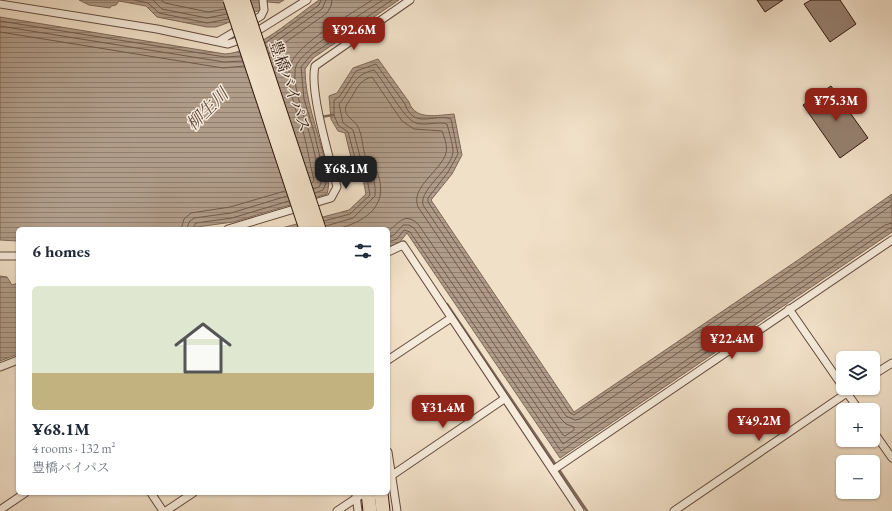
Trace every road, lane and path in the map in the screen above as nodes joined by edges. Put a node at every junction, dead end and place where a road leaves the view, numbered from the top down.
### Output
1 (230, 0) edge
2 (243, 0) edge
3 (263, 0) edge
4 (307, 0) edge
5 (410, 0) edge
6 (0, 4) edge
7 (219, 41) junction
8 (235, 227) edge
9 (305, 227) edge
10 (318, 227) edge
11 (892, 240) edge
12 (390, 251) edge
13 (0, 256) edge
14 (16, 256) edge
15 (789, 309) junction
16 (451, 318) junction
17 (390, 359) edge
18 (16, 361) edge
19 (892, 363) edge
20 (0, 367) edge
21 (880, 371) edge
22 (836, 376) edge
23 (837, 395) edge
24 (504, 399) junction
25 (880, 441) edge
26 (892, 458) edge
27 (554, 470) junction
28 (390, 477) edge
29 (23, 495) edge
30 (153, 495) edge
31 (190, 495) edge
32 (360, 495) edge
33 (381, 495) edge
34 (0, 510) edge
35 (165, 511) edge
36 (337, 511) edge
37 (358, 511) edge
38 (370, 511) edge
39 (383, 511) edge
40 (397, 511) edge
41 (580, 511) edge
42 (674, 511) edge

1 - 9 highway, 豊橋バイパス, bridge
2 - 10 highway, 豊橋バイパス, bridge
3 - 7 street
4 - 7 street
5 - 8 street
6 - 7 street
11 - 15 street
12 - 16 street
13 - 14 street
15 - 22 street
15 - 27 street
16 - 17 street
16 - 24 street
18 - 20 street
19 - 21 street
23 - 42 street
24 - 27 street
24 - 28 street
25 - 26 street
27 - 41 street
28 - 40 street
29 - 34 street
30 - 35 street
31 - 35 street
32 - 36 street
32 - 37 street
32 - 38 highway
33 - 39 highway

